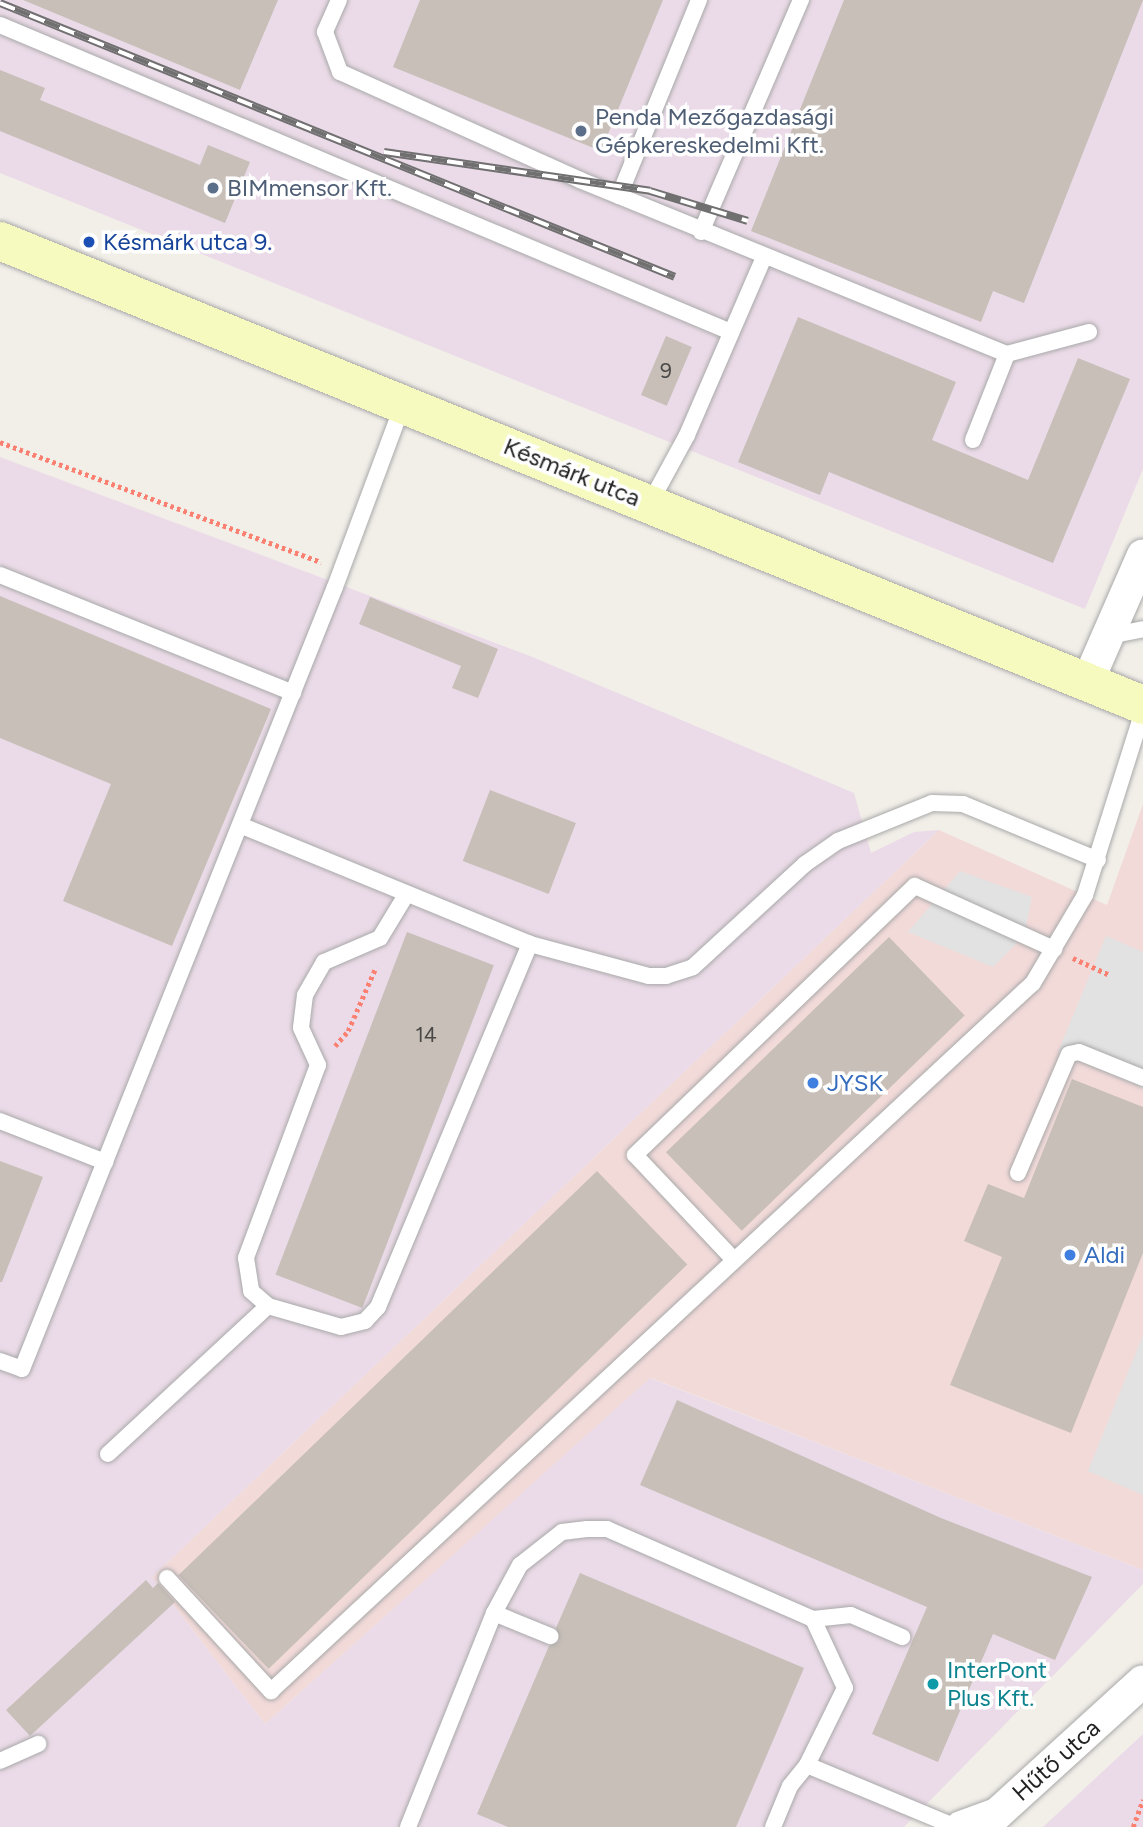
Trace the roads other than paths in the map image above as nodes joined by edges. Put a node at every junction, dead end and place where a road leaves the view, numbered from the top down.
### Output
1 (339, 0) edge
2 (699, 0) edge
3 (801, 0) edge
4 (0, 25) edge
5 (619, 196) junction
6 (701, 232) junction
7 (0, 241) edge
8 (764, 257) junction
9 (731, 332) junction
10 (1089, 332) dead end
11 (1007, 354) junction
12 (403, 404) junction
13 (973, 440) dead end
14 (650, 503) junction
15 (1143, 555) edge
16 (0, 575) edge
17 (1143, 629) edge
18 (1108, 636) junction
19 (1088, 681) junction
20 (293, 693) junction
21 (1143, 705) edge
22 (1143, 711) edge
23 (240, 825) junction
24 (1098, 860) junction
25 (406, 895) junction
26 (530, 944) junction
27 (1054, 949) junction
28 (1143, 1078) edge
29 (0, 1121) edge
30 (105, 1162) junction
31 (1018, 1173) dead end
32 (734, 1260) junction
33 (268, 1306) junction
34 (0, 1361) edge
35 (108, 1454) dead end
36 (167, 1578) dead end
37 (494, 1614) junction
38 (813, 1619) junction
39 (550, 1636) dead end
40 (902, 1637) dead end
41 (1143, 1681) edge
42 (38, 1744) dead end
43 (0, 1761) edge
44 (807, 1765) junction
45 (408, 1827) edge
46 (773, 1827) edge
47 (956, 1827) edge
48 (961, 1827) edge

1 - 5 lane
2 - 5 lane
3 - 6 lane
4 - 9 lane
5 - 6 lane
6 - 8 lane
7 - 12 street, Késmárk utca
8 - 9 lane
8 - 11 lane
9 - 14 lane
10 - 11 lane
11 - 13 lane
12 - 14 street, Késmárk utca
12 - 20 lane
14 - 19 street, Késmárk utca
15 - 18 street
16 - 20 lane
17 - 18 lane
18 - 19 street
19 - 21 street, Késmárk utca
20 - 23 lane
22 - 24 lane
23 - 25 lane
23 - 30 lane
24 - 26 lane
24 - 27 lane
25 - 26 lane
25 - 33 lane
26 - 33 lane
27 - 32 lane
27 - 32 lane
28 - 31 lane
29 - 30 lane
30 - 34 lane
32 - 36 lane
33 - 35 lane
37 - 38 lane
37 - 39 lane
37 - 45 lane
38 - 40 lane
38 - 44 lane
41 - 48 street, Hűtő utca
42 - 43 lane
44 - 46 lane
44 - 47 lane

